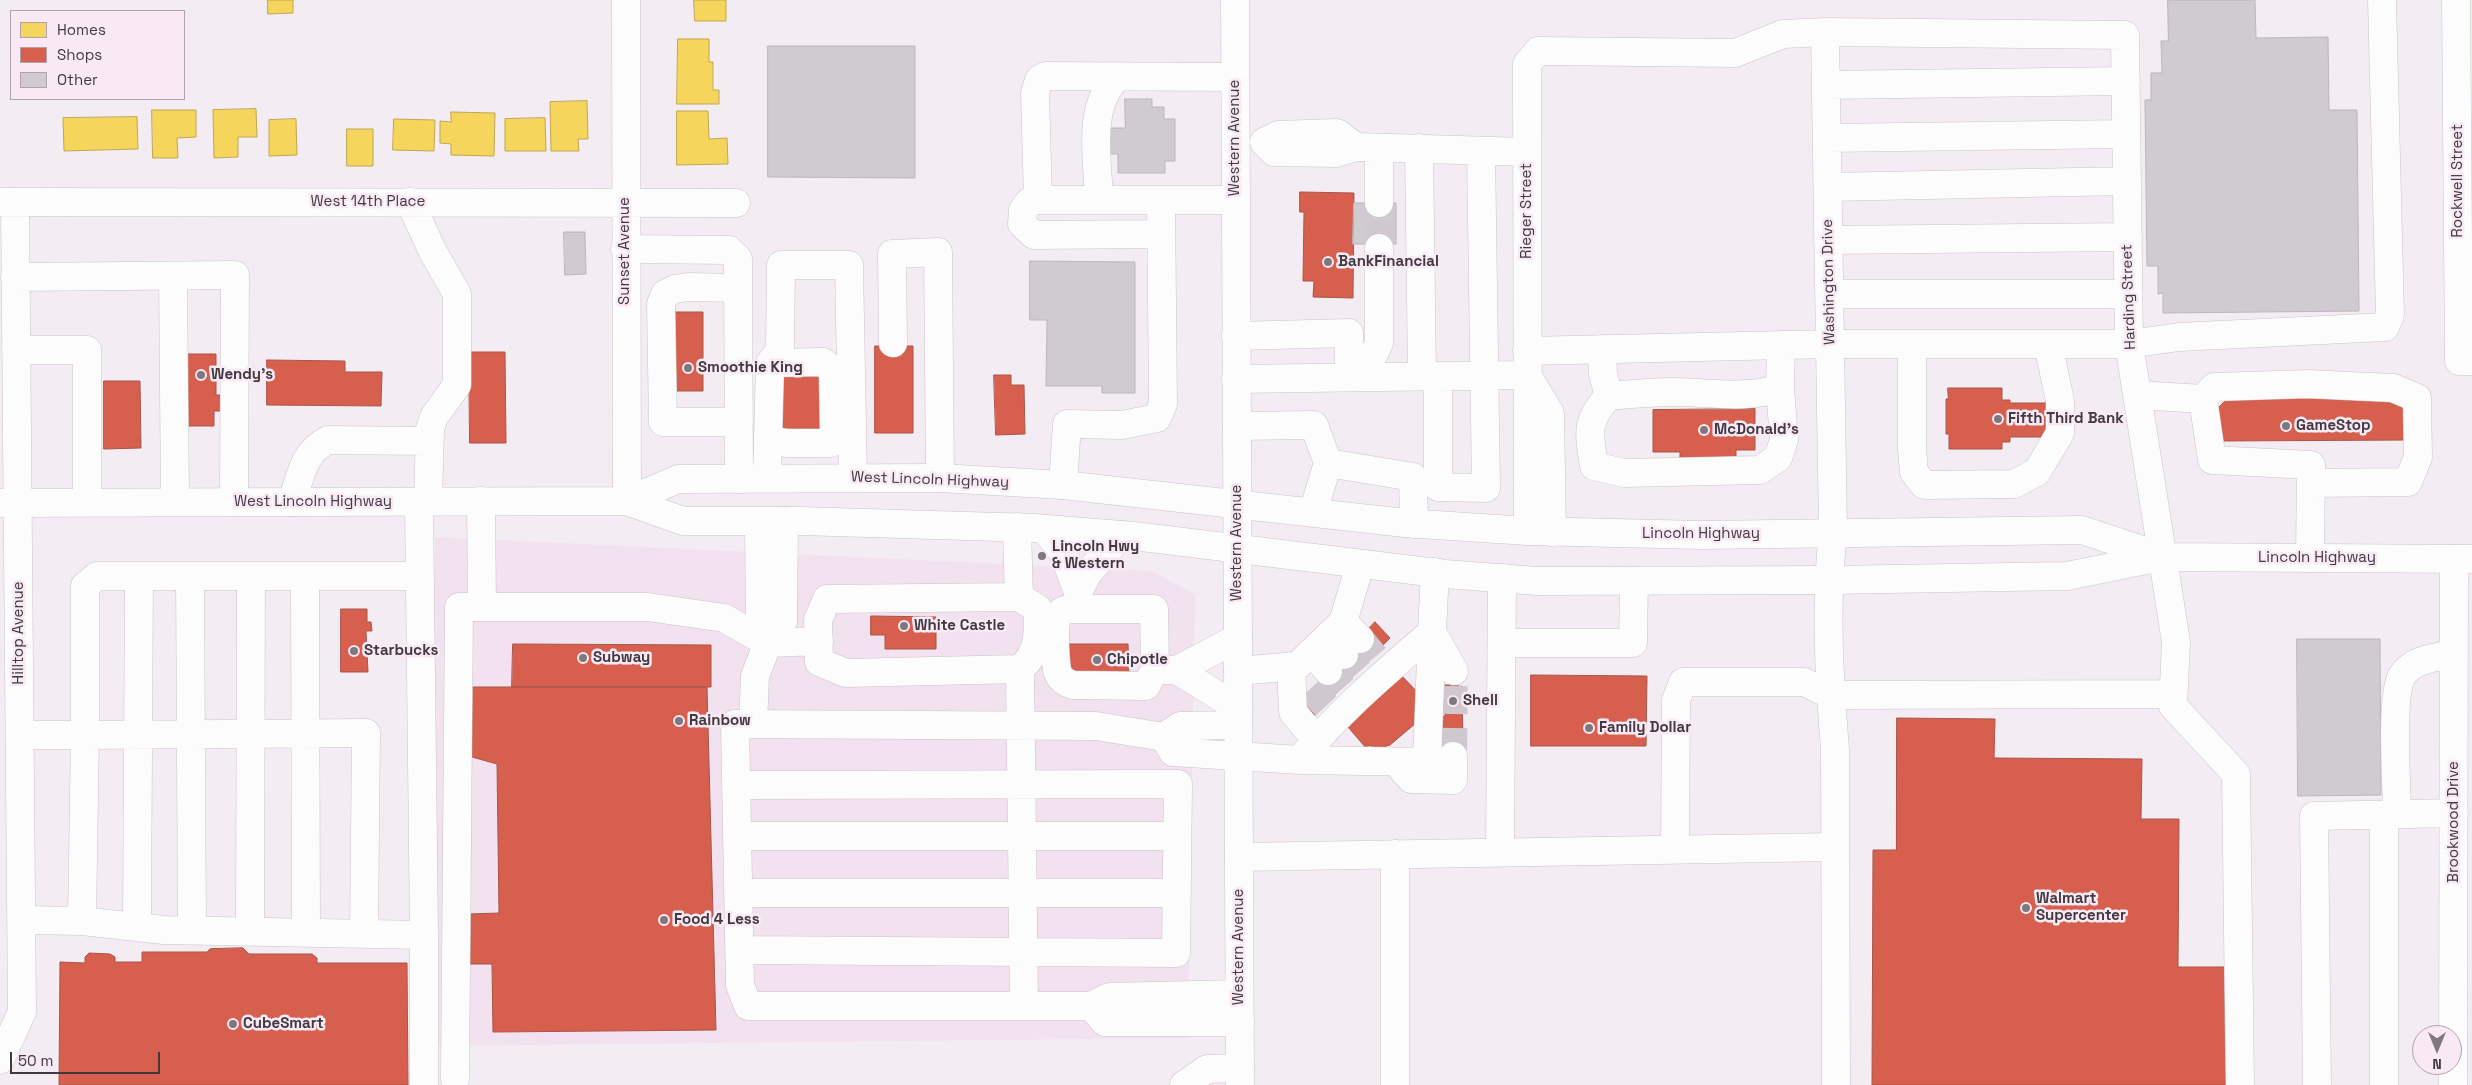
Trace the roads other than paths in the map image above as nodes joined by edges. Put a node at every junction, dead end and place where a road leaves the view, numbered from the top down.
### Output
1 (626, 0) edge
2 (1235, 0) edge
3 (2382, 0) edge
4 (2456, 0) edge
5 (1825, 32) junction
6 (1118, 77) junction
7 (1235, 78) junction
8 (2126, 81) junction
9 (1826, 85) junction
10 (2465, 97) edge
11 (2126, 134) junction
12 (1827, 138) junction
13 (1235, 142) junction
14 (1367, 147) junction
15 (1419, 148) junction
16 (1481, 151) junction
17 (1527, 152) junction
18 (2127, 181) junction
19 (1828, 187) junction
20 (1038, 200) junction
21 (1099, 200) junction
22 (1161, 200) junction
23 (1236, 200) junction
24 (7, 202) edge
25 (410, 202) junction
26 (625, 203) junction
27 (736, 203) dead end
28 (1379, 203) tunnel mouth
29 (1161, 234) junction
30 (2128, 237) junction
31 (1828, 240) junction
32 (1379, 248) tunnel mouth
33 (625, 249) junction
34 (173, 276) junction
35 (15, 277) junction
36 (738, 288) junction
37 (1830, 294) junction
38 (2128, 294) junction
39 (1236, 336) junction
40 (893, 342) dead end
41 (1379, 343) junction
42 (1830, 344) junction
43 (1912, 344) junction
44 (2048, 344) junction
45 (2129, 344) junction
46 (1781, 345) junction
47 (1602, 349) junction
48 (16, 350) junction
49 (850, 350) junction
50 (775, 356) junction
51 (2466, 361) edge
52 (1527, 363) junction
53 (1420, 376) junction
54 (1486, 376) junction
55 (1356, 377) junction
56 (1236, 378) junction
57 (1780, 386) junction
58 (2137, 394) junction
59 (1609, 396) junction
60 (2202, 399) junction
61 (8, 415) edge
62 (739, 422) junction
63 (1237, 426) junction
64 (768, 440) junction
65 (429, 441) junction
66 (1328, 464) junction
67 (853, 477) junction
68 (767, 478) junction
69 (940, 478) junction
70 (739, 479) junction
71 (2311, 483) junction
72 (1063, 485) junction
73 (481, 501) junction
74 (627, 501) junction
75 (87, 502) junction
76 (174, 502) junction
77 (234, 502) junction
78 (292, 502) junction
79 (423, 502) junction
80 (9, 503) edge
81 (1237, 503) junction
82 (1313, 512) junction
83 (771, 522) junction
84 (1414, 524) junction
85 (1017, 527) junction
86 (1044, 529) junction
87 (1540, 532) junction
88 (1834, 532) junction
89 (1121, 535) junction
90 (1237, 550) junction
91 (2162, 557) junction
92 (2310, 558) junction
93 (2463, 559) edge
94 (1360, 565) junction
95 (1435, 572) junction
96 (140, 576) junction
97 (190, 576) junction
98 (251, 576) junction
99 (305, 576) junction
100 (420, 576) junction
101 (1502, 578) junction
102 (1828, 580) junction
103 (1634, 581) junction
104 (1019, 597) junction
105 (1074, 604) junction
106 (482, 607) junction
107 (1432, 632) junction
108 (1238, 638) junction
109 (769, 639) junction
110 (819, 641) junction
111 (1502, 643) junction
112 (2460, 650) edge
113 (1020, 669) junction
114 (1166, 670) junction
115 (1339, 670) junction
116 (1238, 671) junction
117 (1454, 671) tunnel mouth
118 (2174, 694) junction
119 (1831, 695) junction
120 (1238, 717) junction
121 (753, 724) junction
122 (1021, 725) junction
123 (305, 733) junction
124 (138, 734) junction
125 (191, 734) junction
126 (250, 734) junction
127 (85, 735) junction
128 (1164, 737) junction
129 (13, 748) edge
130 (1308, 750) junction
131 (1238, 756) junction
132 (1453, 756) tunnel mouth
133 (1396, 762) junction
134 (1021, 782) junction
135 (2463, 783) edge
136 (736, 784) junction
137 (2454, 813) junction
138 (2390, 814) junction
139 (737, 836) junction
140 (1022, 836) junction
141 (1177, 836) junction
142 (1835, 848) junction
143 (1674, 850) junction
144 (1500, 852) junction
145 (1395, 854) junction
146 (1239, 857) junction
147 (1022, 892) junction
148 (1177, 893) junction
149 (738, 894) junction
150 (22, 920) junction
151 (82, 921) junction
152 (138, 927) junction
153 (192, 930) junction
154 (250, 931) junction
155 (306, 932) junction
156 (364, 933) junction
157 (424, 935) junction
158 (739, 950) junction
159 (1023, 952) junction
160 (11, 955) edge
161 (11, 994) edge
162 (1239, 994) junction
163 (1024, 1006) junction
164 (1091, 1006) junction
165 (1240, 1022) junction
166 (0, 1060) edge
167 (1240, 1076) edge
168 (455, 1079) dead end
169 (2460, 1079) edge
170 (424, 1085) edge
171 (1184, 1085) edge
172 (1395, 1085) edge
173 (1836, 1085) edge
174 (2240, 1085) edge
175 (2317, 1085) edge
176 (2384, 1085) edge

1 - 26 street, Sunset Avenue
2 - 7 street, Western Avenue
3 - 45 street
4 - 10 street, Rockwell Street
5 - 8 street, Harding Street
5 - 9 street, Washington Drive
5 - 17 street, Rieger Street
6 - 7 street
6 - 20 street
6 - 21 street
7 - 13 street, Western Avenue
8 - 9 street
8 - 11 street, Harding Street
9 - 12 street, Washington Drive
10 - 51 street, Rockwell Street
11 - 12 street
11 - 18 street, Harding Street
12 - 19 street, Washington Drive
13 - 14 street
13 - 23 street, Western Avenue
14 - 15 street
14 - 28 street
15 - 16 street
15 - 53 street
16 - 17 street
16 - 54 street
17 - 52 street, Rieger Street
18 - 19 street
18 - 30 street, Harding Street
19 - 31 street, Washington Drive
20 - 21 street
20 - 29 street
21 - 22 street
22 - 23 street
22 - 29 street
23 - 39 street, Western Avenue
24 - 25 street, West 14th Place
24 - 35 street, Hilltop Avenue
25 - 26 street, West 14th Place
25 - 65 street
26 - 27 street, West 14th Place
26 - 33 street, Sunset Avenue
29 - 72 street
30 - 31 street
30 - 38 street, Harding Street
31 - 37 street, Washington Drive
32 - 41 street
33 - 36 street
33 - 74 street, Sunset Avenue
34 - 35 street
34 - 76 street
34 - 77 street
35 - 48 street, Hilltop Avenue
36 - 62 street
36 - 62 street
37 - 38 street
37 - 42 street, Washington Drive
38 - 45 street, Harding Street
39 - 55 street
39 - 56 street, Western Avenue
40 - 69 street
41 - 53 street
41 - 55 street
42 - 43 street
42 - 46 street
42 - 88 street, Washington Drive
43 - 44 street
43 - 44 street
44 - 45 street
45 - 58 street, Harding Street
46 - 47 street
46 - 57 street
47 - 52 street
47 - 59 street
48 - 61 street, Hilltop Avenue
48 - 75 street
49 - 50 street
49 - 50 street
49 - 67 street
50 - 64 street
50 - 64 street
52 - 54 street
52 - 87 street
53 - 54 street
53 - 54 street
53 - 55 street
55 - 56 street
56 - 63 street, Western Avenue
57 - 59 street
57 - 59 street
58 - 60 street
58 - 91 street, Harding Street
60 - 71 street
60 - 71 street
61 - 80 street, Hilltop Avenue
62 - 70 street
63 - 66 street
63 - 81 street, Western Avenue
64 - 68 street
65 - 78 street
65 - 79 street
66 - 82 street
66 - 84 street
67 - 68 street, West Lincoln Highway
67 - 69 street, West Lincoln Highway
68 - 70 street, West Lincoln Highway
69 - 72 street, West Lincoln Highway
70 - 74 street, West Lincoln Highway
71 - 92 street
72 - 81 street, West Lincoln Highway
73 - 74 street, West Lincoln Highway
73 - 79 street, West Lincoln Highway
73 - 106 street
74 - 83 street, West Lincoln Highway
75 - 76 street, West Lincoln Highway
75 - 80 street, West Lincoln Highway
76 - 77 street, West Lincoln Highway
77 - 78 street, West Lincoln Highway
78 - 79 street, West Lincoln Highway
79 - 100 street
80 - 129 street, Hilltop Avenue
81 - 82 street, Lincoln Highway
81 - 90 street, Western Avenue
82 - 84 street, Lincoln Highway
83 - 85 street, West Lincoln Highway
83 - 109 street
84 - 87 street, Lincoln Highway
85 - 86 street, West Lincoln Highway
85 - 104 street
86 - 89 street, West Lincoln Highway
86 - 105 street
87 - 88 street, Lincoln Highway
88 - 91 street, Lincoln Highway
88 - 102 street, Washington Drive
89 - 90 street, West Lincoln Highway
89 - 105 street
90 - 94 street, Lincoln Highway
90 - 108 street, Western Avenue
91 - 92 street, Lincoln Highway
91 - 102 street, Lincoln Highway
91 - 118 street, Harding Street
92 - 93 street, Lincoln Highway
93 - 112 street, Brookwood Drive
94 - 95 street, Lincoln Highway
94 - 115 street
95 - 101 street, Lincoln Highway
95 - 107 street
96 - 97 street
96 - 124 street
96 - 127 street
97 - 98 street
97 - 125 street
98 - 99 street
98 - 126 street
99 - 100 street
99 - 123 street
100 - 157 street
101 - 103 street, Lincoln Highway
101 - 111 street
102 - 103 street, Lincoln Highway
102 - 119 street, Washington Drive
103 - 111 street
104 - 110 street
104 - 113 street
105 - 114 street
105 - 114 street
106 - 109 street
106 - 168 street
107 - 115 street
107 - 117 street
107 - 133 street
108 - 114 street
108 - 116 street, Western Avenue
109 - 110 street
109 - 121 street
110 - 113 street
111 - 144 street
112 - 135 street, Brookwood Drive
112 - 138 street
113 - 122 street
114 - 120 street
115 - 116 street
115 - 130 street
115 - 130 street
116 - 120 street, Western Avenue
118 - 119 street
118 - 174 street
119 - 142 street, Washington Drive
119 - 143 street
120 - 128 street
120 - 131 street, Western Avenue
121 - 122 street
121 - 136 street
122 - 128 street
122 - 134 street
123 - 126 street
123 - 155 street
123 - 156 street
124 - 125 street
124 - 127 street
124 - 152 street
125 - 126 street
125 - 153 street
126 - 154 street
127 - 129 street
127 - 151 street
128 - 131 street
129 - 150 street, Hilltop Avenue
130 - 131 street
130 - 133 street
131 - 146 street, Western Avenue
132 - 133 street
134 - 136 street
134 - 140 street
134 - 141 street
135 - 137 street, Brookwood Drive
136 - 139 street
137 - 138 street
137 - 169 street, Brookwood Drive
138 - 175 street
138 - 176 street
139 - 140 street
139 - 149 street
140 - 141 street
140 - 147 street
141 - 148 street
142 - 143 street
142 - 173 street, Washington Drive
143 - 144 street
144 - 145 street
145 - 146 street
145 - 172 street
146 - 162 street, Western Avenue
147 - 148 street
147 - 149 street
147 - 159 street
148 - 159 street
149 - 158 street
150 - 151 street
150 - 160 street, Hilltop Avenue
151 - 152 street
152 - 153 street
153 - 154 street
154 - 155 street
155 - 156 street
156 - 157 street
157 - 170 street
158 - 159 street
158 - 163 street
159 - 163 street
160 - 161 street, Hilltop Avenue
161 - 166 street, Hilltop Avenue
162 - 164 street
162 - 165 street, Western Avenue
163 - 164 street
164 - 165 street
165 - 167 street, Western Avenue
167 - 171 street

